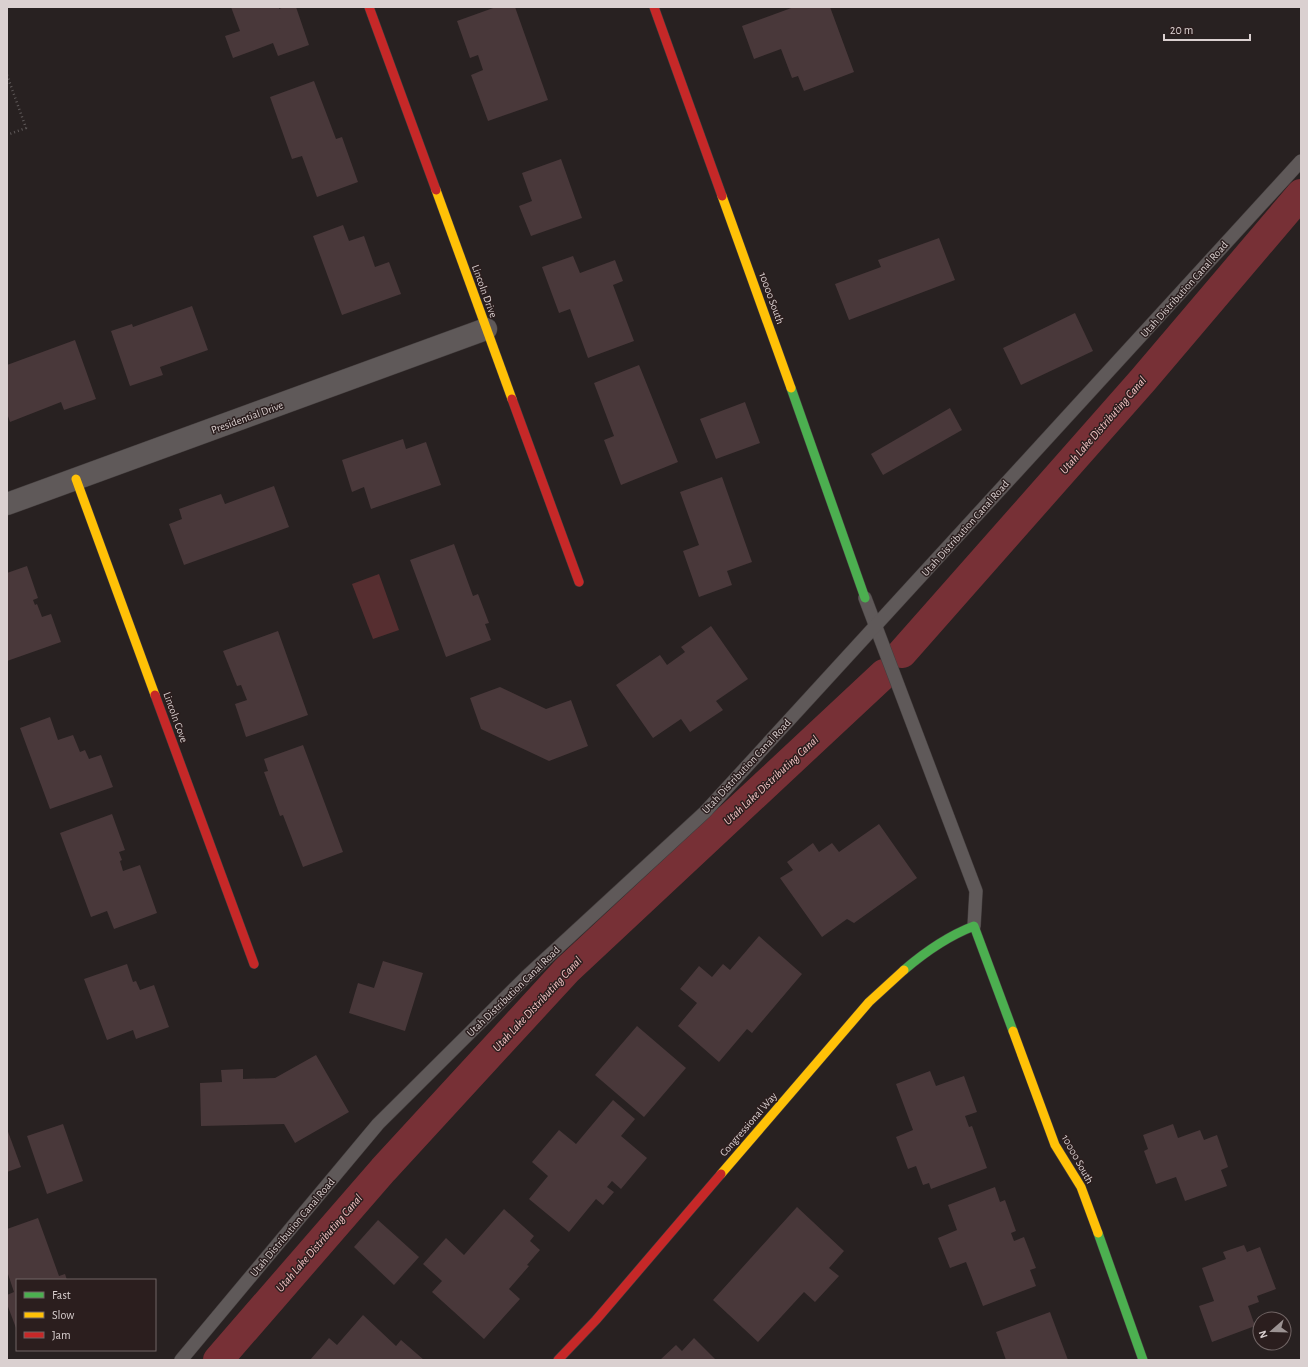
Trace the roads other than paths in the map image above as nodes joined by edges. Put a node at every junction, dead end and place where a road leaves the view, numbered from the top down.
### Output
1 (369, 7) edge
2 (654, 7) edge
3 (1301, 161) edge
4 (486, 329) junction
5 (76, 479) junction
6 (7, 504) edge
7 (579, 582) dead end
8 (865, 598) joint
9 (876, 626) junction
10 (974, 926) junction
11 (254, 964) dead end
12 (181, 1360) edge
13 (558, 1360) edge
14 (1143, 1360) edge

1 - 4 street, Lincoln Drive
2 - 8 street, 10000 South
3 - 9 lane, Utah Distribution Canal Road
4 - 5 street, Presidential Drive
4 - 7 street, Lincoln Drive
5 - 6 street, Presidential Drive
5 - 11 street, Lincoln Cove
8 - 9 lane
9 - 10 lane
9 - 12 lane, Utah Distribution Canal Road
10 - 13 street, Congressional Way
10 - 14 street, 10000 South

